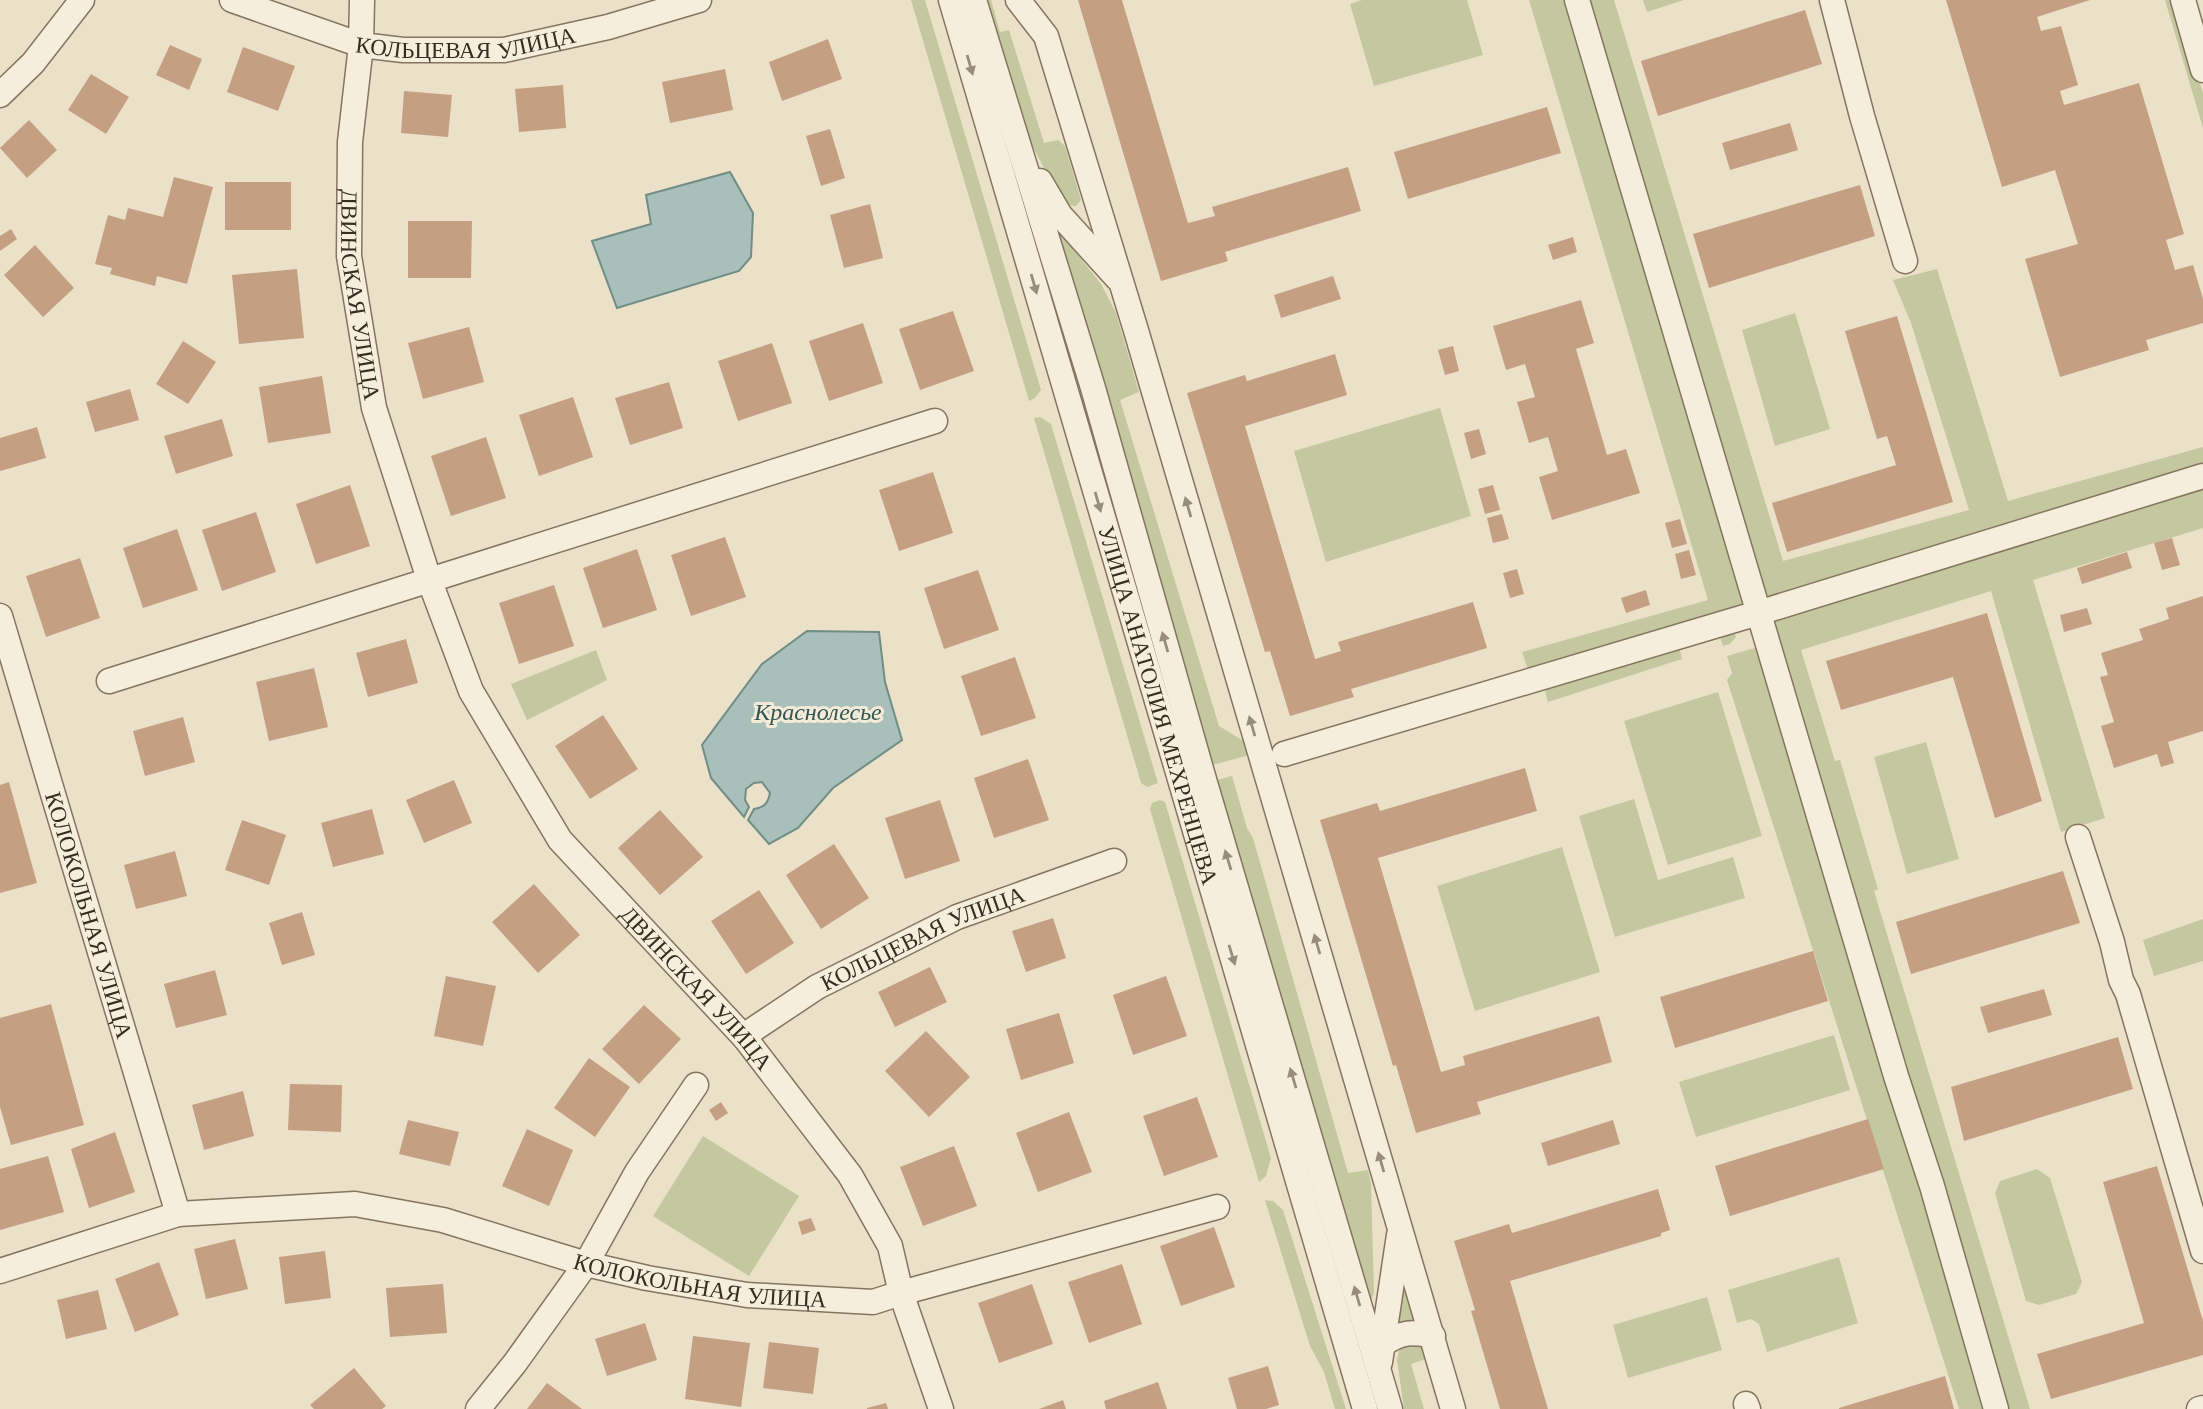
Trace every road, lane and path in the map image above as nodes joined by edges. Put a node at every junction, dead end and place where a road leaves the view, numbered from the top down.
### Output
1 (82, 0) edge
2 (232, 0) edge
3 (362, 0) edge
4 (699, 0) edge
5 (951, 0) edge
6 (974, 0) edge
7 (1018, 0) edge
8 (1577, 0) edge
9 (1832, 0) edge
10 (2183, 0) edge
11 (360, 45) junction
12 (2203, 70) edge
13 (0, 95) edge
14 (1020, 148) junction
15 (1096, 198) junction
16 (1060, 215) junction
17 (1905, 261) dead end
18 (1122, 284) junction
19 (935, 421) dead end
20 (2203, 476) edge
21 (429, 579) junction
22 (1758, 613) junction
23 (0, 616) edge
24 (109, 681) dead end
25 (1284, 754) dead end
26 (2078, 837) dead end
27 (1114, 861) dead end
28 (745, 1038) junction
29 (696, 1085) dead end
30 (1217, 1207) dead end
31 (178, 1214) junction
32 (1400, 1227) junction
33 (2203, 1251) edge
34 (586, 1264) junction
35 (0, 1271) edge
36 (901, 1293) junction
37 (1433, 1336) junction
38 (1382, 1345) junction
39 (1378, 1371) junction
40 (478, 1409) edge
41 (941, 1409) edge
42 (1365, 1409) edge
43 (1390, 1409) edge
44 (1453, 1409) edge
45 (1996, 1409) edge

1 - 13 street
2 - 11 street, КОЛЬЦЕВАЯ УЛИЦА
3 - 11 street, ДВИНСКАЯ УЛИЦА
4 - 11 street, КОЛЬЦЕВАЯ УЛИЦА
5 -> 42 street, УЛИЦА АНАТОЛИЯ МЕХРЕНЦЕВА
6 - 14 street, УЛИЦА АНАТОЛИЯ МЕХРЕНЦЕВА
7 - 15 street, УЛИЦА АНАТОЛИЯ МЕХРЕНЦЕВА
8 - 22 street
9 - 17 street
10 - 12 street
11 - 21 street, ДВИНСКАЯ УЛИЦА
14 - 16 street, УЛИЦА АНАТОЛИЯ МЕХРЕНЦЕВА
39 -> 14 street, УЛИЦА АНАТОЛИЯ МЕХРЕНЦЕВА
15 - 16 street
15 - 18 street, УЛИЦА АНАТОЛИЯ МЕХРЕНЦЕВА
16 - 18 street, УЛИЦА АНАТОЛИЯ МЕХРЕНЦЕВА
32 -> 18 street, УЛИЦА АНАТОЛИЯ МЕХРЕНЦЕВА
19 - 21 street
20 - 22 street
21 - 24 street
21 - 28 street, ДВИНСКАЯ УЛИЦА
22 - 25 street
22 - 45 street
23 - 31 street, КОЛОКОЛЬНАЯ УЛИЦА
26 - 33 street
27 - 28 street, КОЛЬЦЕВАЯ УЛИЦА
28 - 36 street, ДВИНСКАЯ УЛИЦА
29 - 34 street
30 - 36 street, КОЛОКОЛЬНАЯ УЛИЦА
31 - 34 street, КОЛОКОЛЬНАЯ УЛИЦА
31 - 35 street, КОЛОКОЛЬНАЯ УЛИЦА
32 - 37 street, УЛИЦА АНАТОЛИЯ МЕХРЕНЦЕВА
32 - 38 street, УЛИЦА АНАТОЛИЯ МЕХРЕНЦЕВА
34 - 36 street, КОЛОКОЛЬНАЯ УЛИЦА
34 - 40 street
36 - 41 street, ДВИНСКАЯ УЛИЦА
37 - 38 street
37 - 44 street, УЛИЦА АНАТОЛИЯ МЕХРЕНЦЕВА
38 - 39 street, УЛИЦА АНАТОЛИЯ МЕХРЕНЦЕВА
39 - 43 street, УЛИЦА АНАТОЛИЯ МЕХРЕНЦЕВА

